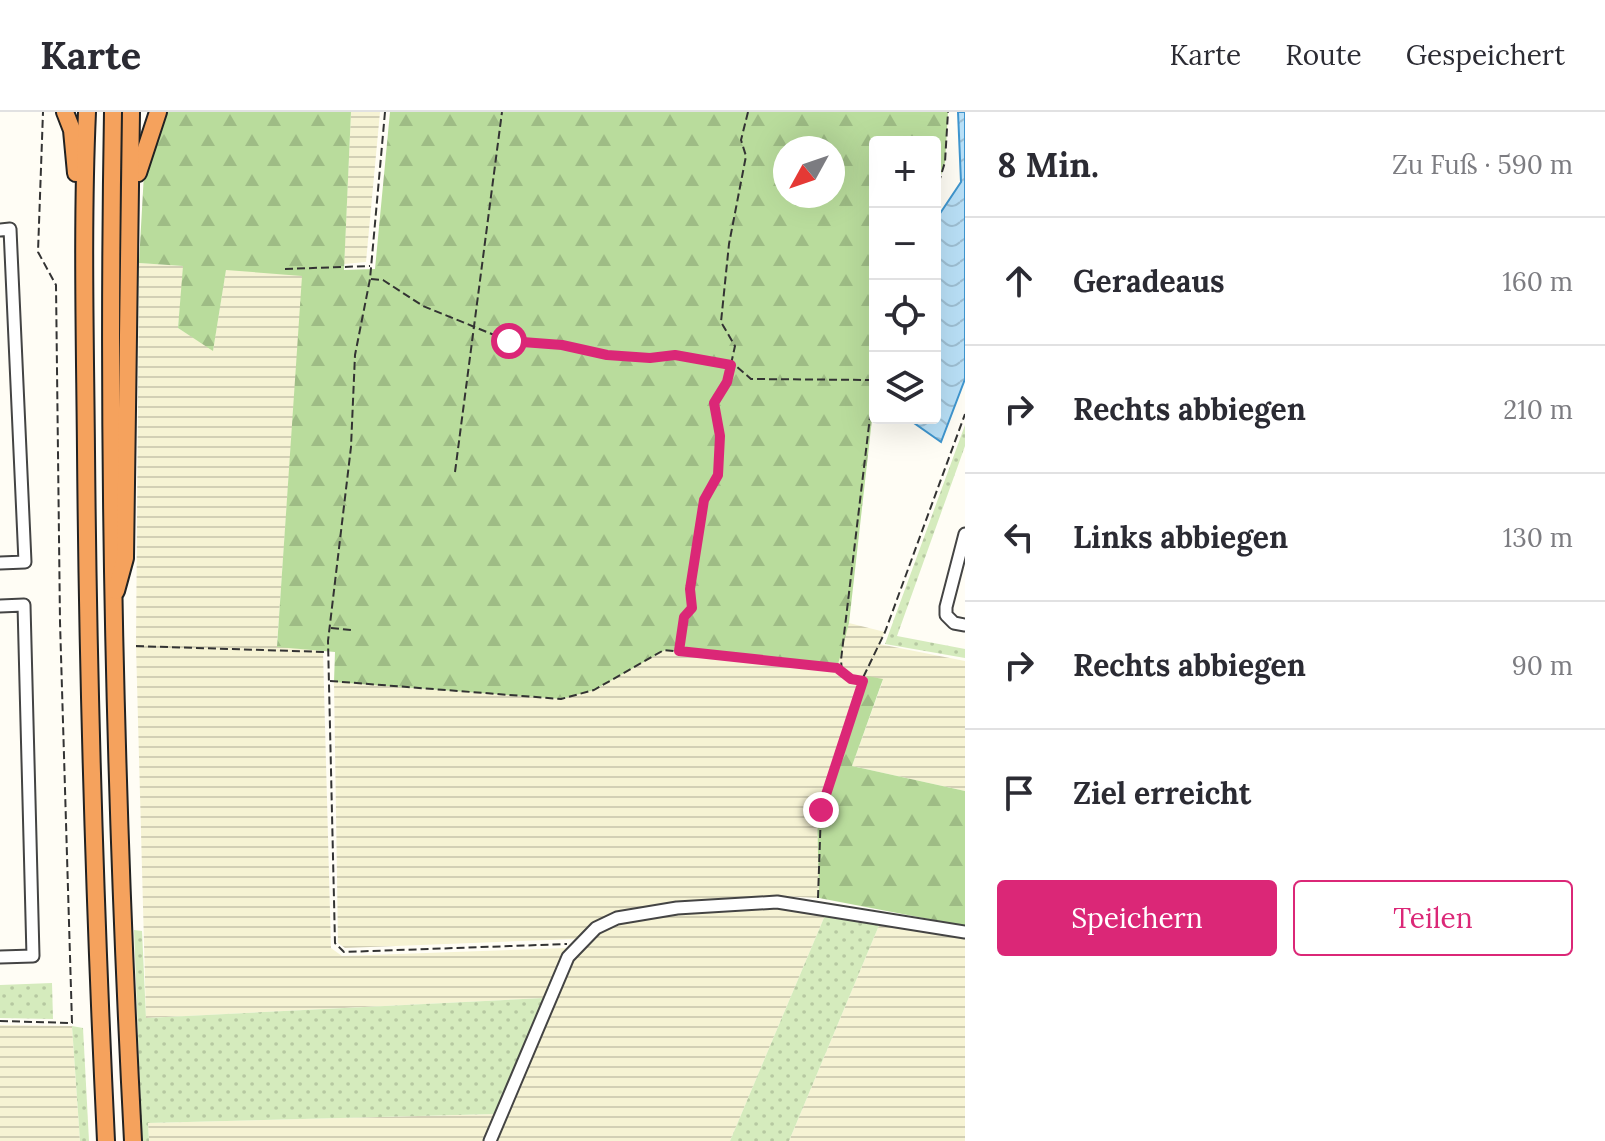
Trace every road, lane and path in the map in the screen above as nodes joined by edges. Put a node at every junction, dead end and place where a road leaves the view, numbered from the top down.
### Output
1 (43, 112) edge
2 (65, 112) edge
3 (87, 112) edge
4 (113, 112) edge
5 (131, 112) edge
6 (158, 112) edge
7 (385, 112) edge
8 (502, 112) edge
9 (748, 112) edge
10 (948, 112) edge
11 (941, 175) edge
12 (129, 222) junction
13 (82, 228) junction
14 (0, 230) edge
15 (371, 266) junction
16 (285, 269) dead end
17 (370, 279) junction
18 (476, 329) junction
19 (731, 365) junction
20 (869, 380) edge
21 (965, 414) edge
22 (869, 424) edge
23 (455, 472) dead end
24 (965, 534) edge
25 (0, 563) edge
26 (111, 600) junction
27 (0, 606) edge
28 (965, 625) edge
29 (330, 628) junction
30 (352, 630) dead end
31 (136, 646) dead end
32 (679, 651) junction
33 (328, 652) junction
34 (842, 672) junction
35 (329, 681) junction
36 (863, 681) junction
37 (818, 907) junction
38 (965, 932) edge
39 (577, 944) junction
40 (0, 957) edge
41 (0, 1021) edge
42 (106, 1141) edge
43 (133, 1141) edge
44 (490, 1141) edge

1 - 41 path
2 - 13 highway
3 - 13 highway
4 - 26 highway
5 - 12 highway
6 - 12 highway
7 - 15 path
8 - 18 path
9 - 19 path
10 - 11 path
12 - 26 highway
13 - 42 highway
14 - 25 street
15 - 16 path
15 - 17 path
17 - 18 path
17 - 29 path
18 - 19 path
18 - 23 path
19 - 20 path
19 - 32 path
21 - 36 path
22 - 34 path
24 - 28 street
26 - 43 highway
27 - 40 street
29 - 30 path
29 - 33 path
31 - 33 path
32 - 34 path
32 - 35 path
33 - 35 path
34 - 36 path
35 - 39 path
36 - 37 path
37 - 38 street
37 - 39 street
39 - 44 street

